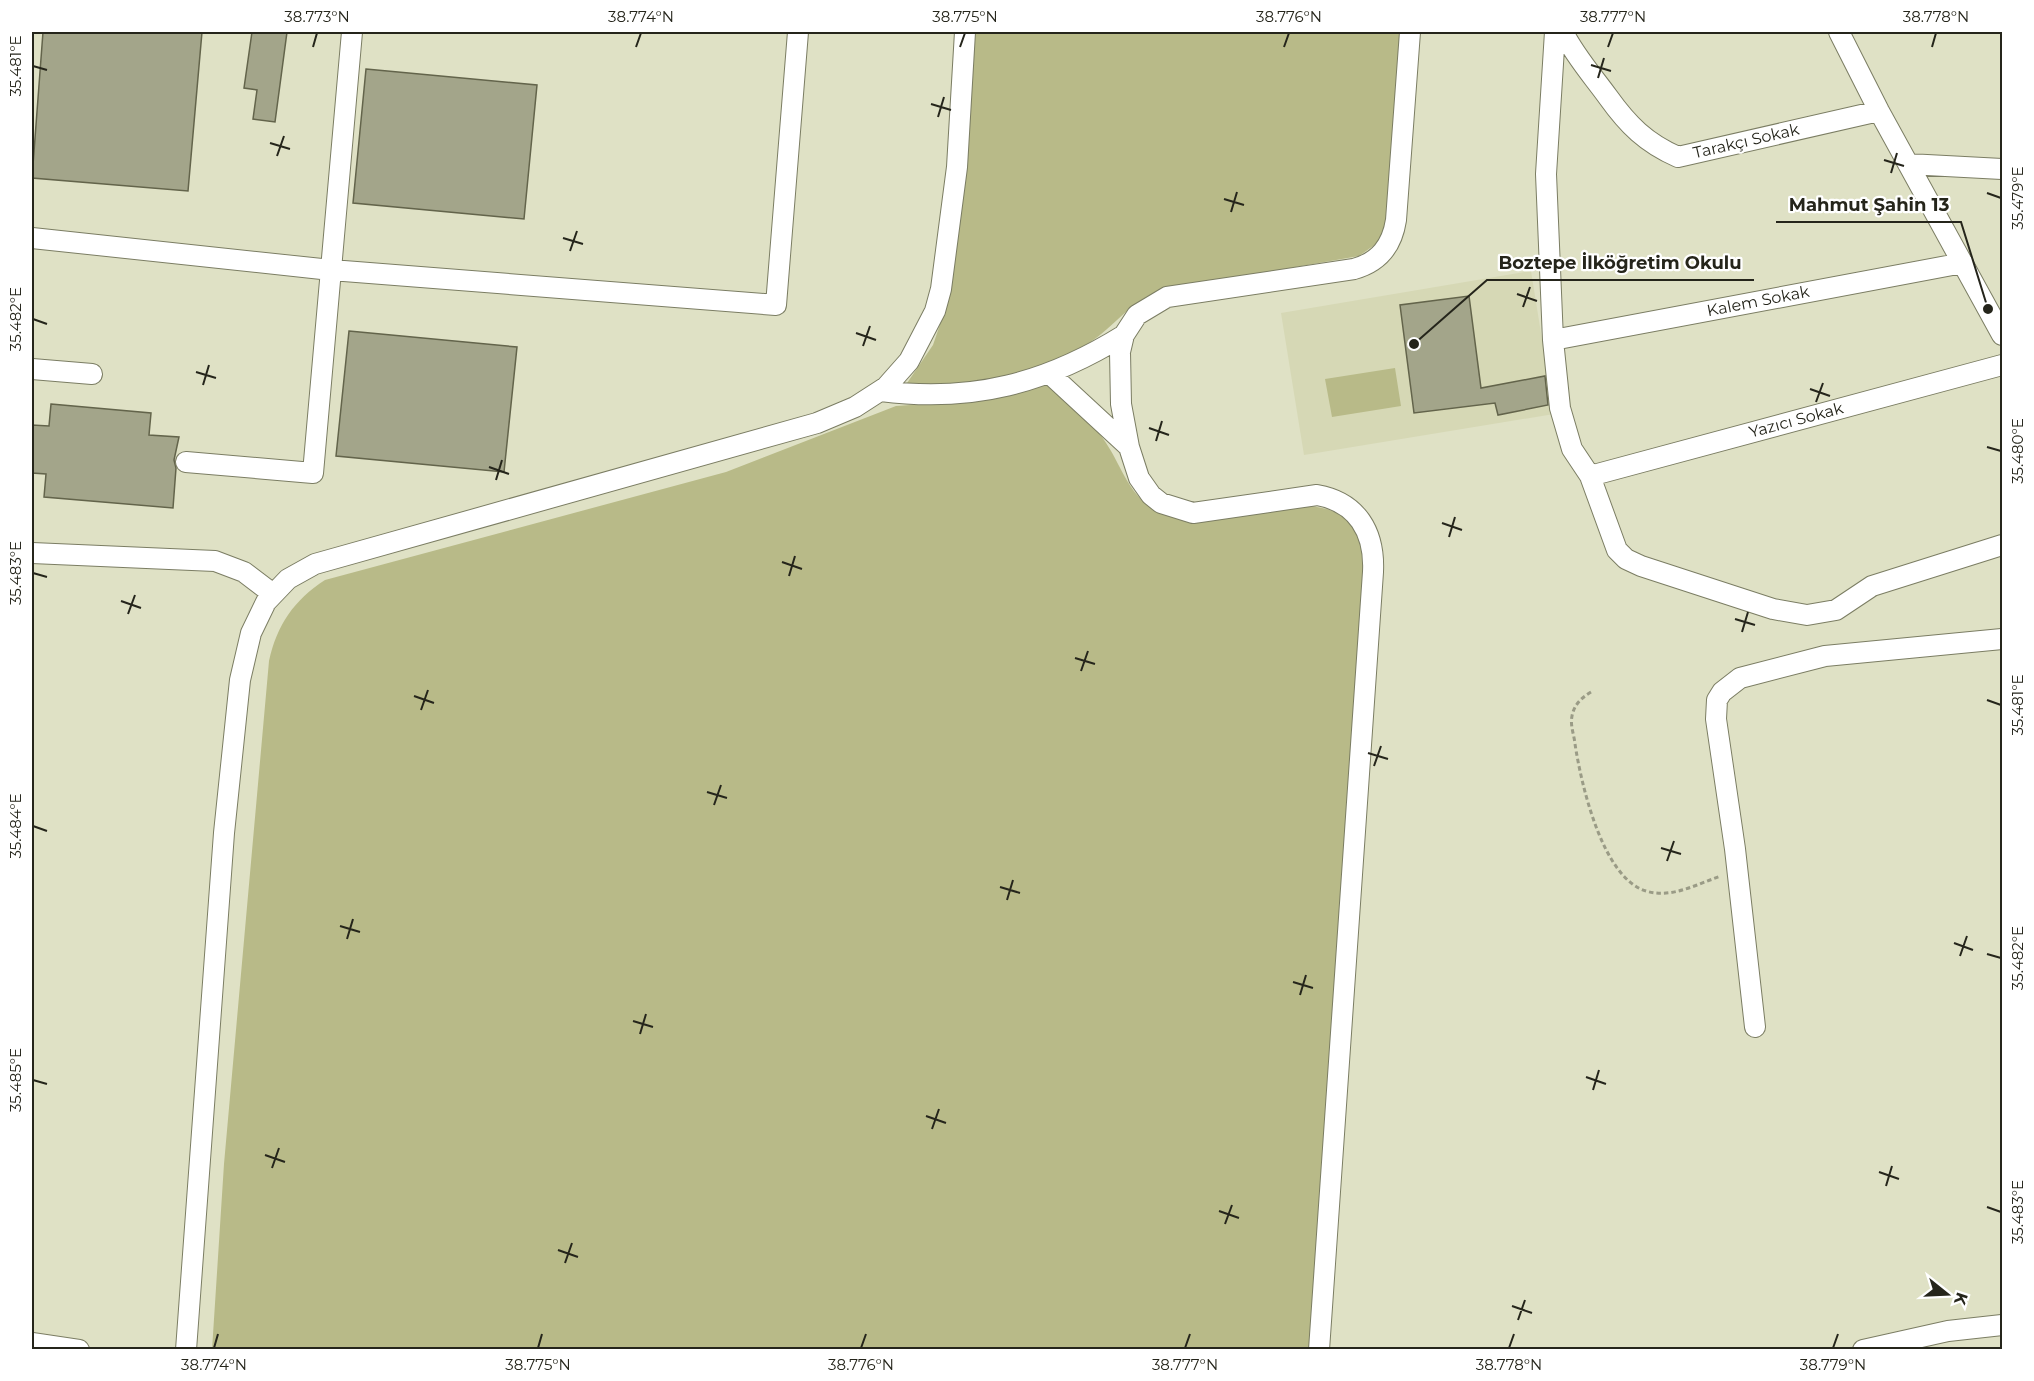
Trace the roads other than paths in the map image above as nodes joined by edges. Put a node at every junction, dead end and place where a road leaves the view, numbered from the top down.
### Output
1 (352, 32) edge
2 (798, 32) edge
3 (965, 32) edge
4 (1410, 32) edge
5 (1555, 32) edge
6 (1563, 32) edge
7 (1839, 32) edge
8 (1879, 111) junction
9 (1908, 164) junction
10 (2002, 169) edge
11 (32, 238) edge
12 (1963, 263) junction
13 (331, 270) junction
14 (1124, 335) junction
15 (2002, 335) edge
16 (1553, 340) junction
17 (2002, 365) edge
18 (32, 369) edge
19 (92, 374) dead end
20 (1050, 374) junction
21 (881, 390) junction
22 (1129, 447) junction
23 (186, 462) dead end
24 (1590, 476) junction
25 (2002, 545) edge
26 (32, 553) edge
27 (273, 594) junction
28 (2002, 639) edge
29 (1755, 1027) dead end
30 (2002, 1325) edge
31 (32, 1343) edge
32 (79, 1350) edge
33 (186, 1350) edge
34 (1319, 1350) edge
35 (1863, 1350) edge

1 - 13 street
2 - 13 street
3 - 21 street
4 - 14 street
5 - 16 street
6 - 8 street, Tarakçı Sokak
7 - 8 street
8 - 9 street
9 - 10 street
9 - 12 street
11 - 13 street
12 - 15 street
12 - 16 street, Kalem Sokak
13 - 23 street
14 - 20 street
14 - 22 street
16 - 24 street
17 - 24 street, Yazıcı Sokak
18 - 19 street
20 - 21 street
20 - 22 street
21 - 27 street
22 - 34 street
24 - 25 street
26 - 27 street
27 - 33 street
28 - 29 street
30 - 35 street
31 - 32 street

